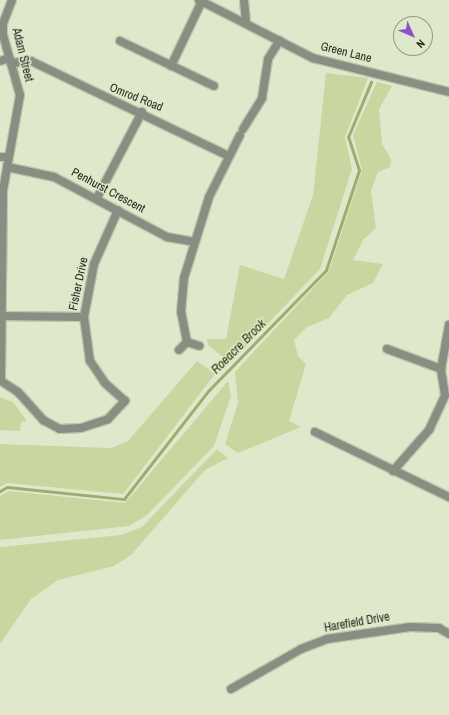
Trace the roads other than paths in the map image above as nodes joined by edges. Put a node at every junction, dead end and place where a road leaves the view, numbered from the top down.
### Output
1 (12, 0) edge
2 (244, 0) edge
3 (200, 1) edge
4 (246, 21) junction
5 (280, 40) junction
6 (120, 41) dead end
7 (0, 61) edge
8 (10, 61) junction
9 (171, 66) junction
10 (214, 86) dead end
11 (449, 92) edge
12 (142, 112) junction
13 (228, 156) junction
14 (4, 157) edge
15 (7, 167) junction
16 (97, 198) junction
17 (118, 210) junction
18 (195, 242) junction
19 (1, 316) edge
20 (84, 317) junction
21 (449, 325) edge
22 (187, 342) junction
23 (199, 346) dead end
24 (387, 349) dead end
25 (179, 350) dead end
26 (441, 369) junction
27 (1, 382) edge
28 (447, 395) edge
29 (125, 401) joint
30 (315, 432) dead end
31 (393, 471) junction
32 (449, 497) edge
33 (449, 634) edge
34 (231, 689) dead end

1 - 8 street, Adam Street
2 - 4 street
3 - 4 street, Green Lane
3 - 9 street
4 - 5 street, Green Lane
5 - 11 street, Green Lane
5 - 13 street
6 - 9 street
7 - 8 street, Omrod Road
8 - 12 street, Omrod Road
8 - 14 street, Adam Street
9 - 10 street
12 - 13 street, Omrod Road
12 - 16 street
13 - 18 street
14 - 15 street, Adam Street
15 - 16 street, Penhurst Crescent
15 - 19 street, Adam Street
16 - 17 street, Penhurst Crescent
17 - 18 street, Penhurst Crescent
17 - 20 street, Fisher Drive
18 - 22 street
19 - 20 street
19 - 27 street, Adam Street
20 - 29 street, Fisher Drive
21 - 26 street
22 - 23 street
22 - 25 street
24 - 26 street
26 - 28 street
27 - 29 street, Adam Street
28 - 31 street
30 - 31 street
31 - 32 street
33 - 34 street, Harefield Drive

